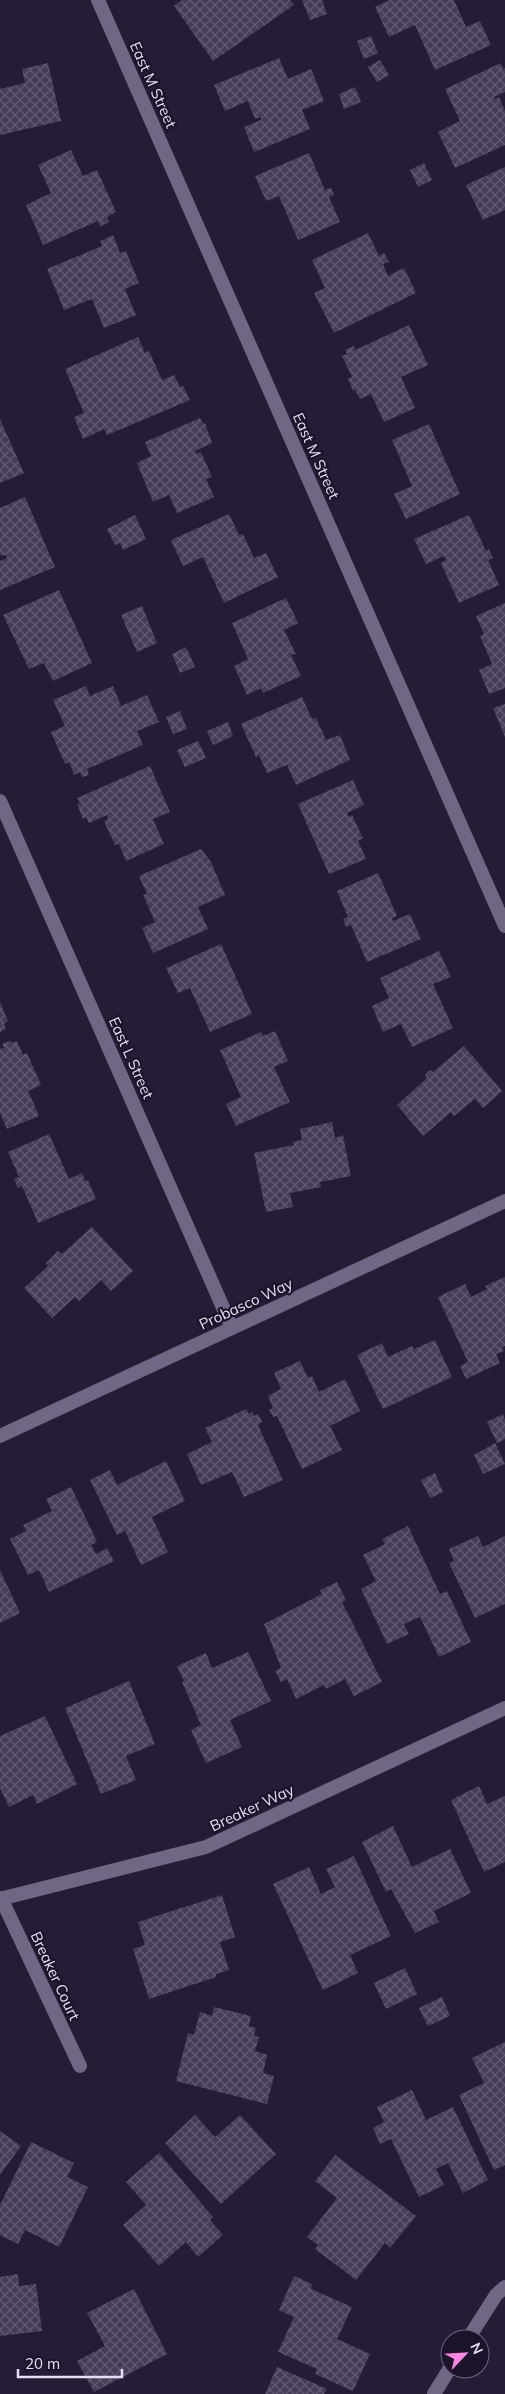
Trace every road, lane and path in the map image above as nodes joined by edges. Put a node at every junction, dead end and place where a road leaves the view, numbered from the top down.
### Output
1 (98, 0) edge
2 (0, 801) edge
3 (505, 926) edge
4 (505, 1201) edge
5 (232, 1328) junction
6 (0, 1436) edge
7 (505, 1708) edge
8 (1, 1899) edge
9 (80, 2066) dead end
10 (505, 2287) edge
11 (474, 2329) edge
12 (443, 2379) edge
13 (434, 2394) edge

1 - 3 street, East M Street
2 - 5 street, East L Street
4 - 5 street, Probasco Way
5 - 6 street, Probasco Way
7 - 8 street, Breaker Way
8 - 9 street, Breaker Court
10 - 11 street
12 - 13 street

